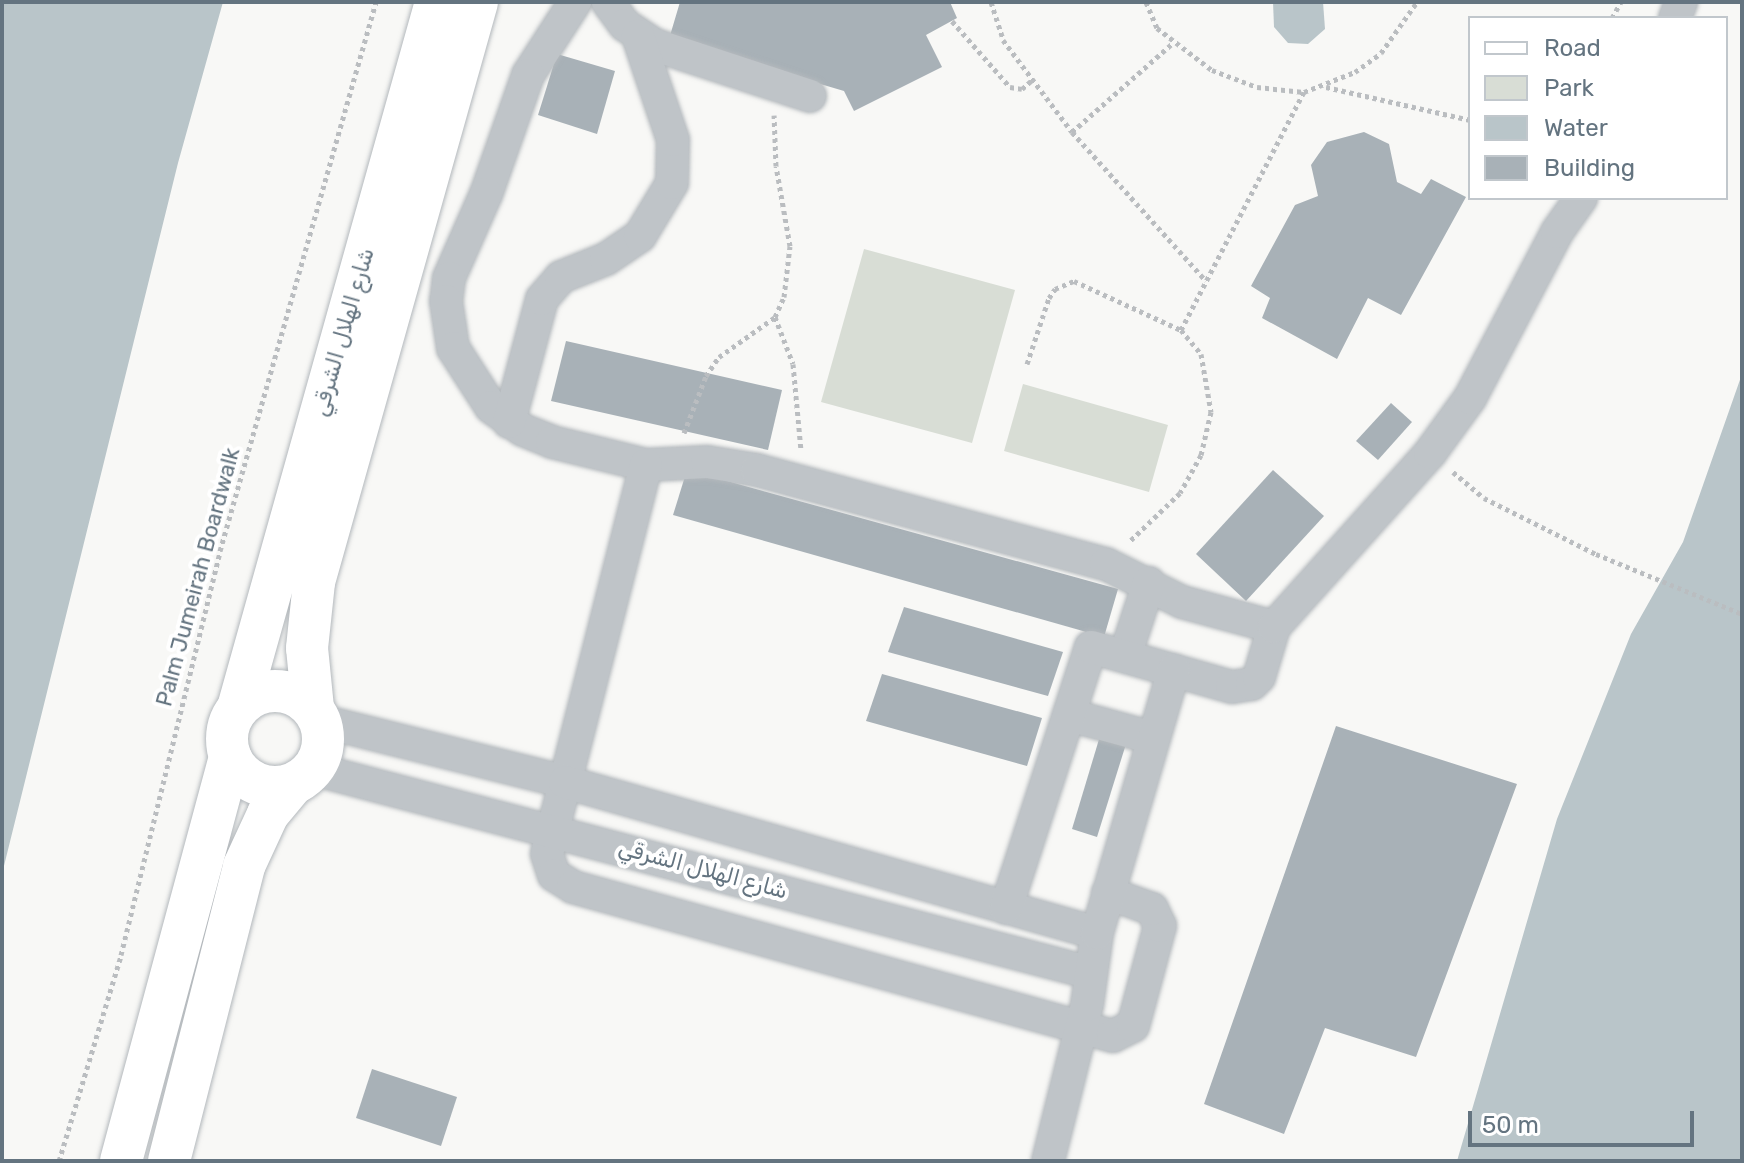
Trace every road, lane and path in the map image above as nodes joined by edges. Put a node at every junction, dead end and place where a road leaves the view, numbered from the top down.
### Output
1 (376, 2) edge
2 (436, 2) edge
3 (477, 2) edge
4 (575, 2) edge
5 (608, 2) edge
6 (991, 2) edge
7 (1146, 2) edge
8 (1417, 2) edge
9 (952, 21) dead end
10 (638, 36) junction
11 (1173, 43) junction
12 (1032, 80) junction
13 (774, 84) junction
14 (1325, 86) junction
15 (1304, 92) junction
16 (810, 96) dead end
17 (1468, 120) edge
18 (1072, 132) junction
19 (1580, 200) edge
20 (1206, 281) junction
21 (775, 317) junction
22 (1181, 330) junction
23 (1027, 364) dead end
24 (509, 422) junction
25 (1430, 453) junction
26 (660, 464) junction
27 (808, 483) junction
28 (1106, 564) junction
29 (1149, 583) junction
30 (1742, 614) edge
31 (1274, 627) junction
32 (1125, 656) junction
33 (1174, 670) junction
34 (238, 708) junction
35 (317, 714) junction
36 (1069, 715) junction
37 (1153, 738) junction
38 (230, 756) junction
39 (303, 776) junction
40 (565, 782) junction
41 (553, 829) junction
42 (1108, 893) junction
43 (1006, 908) junction
44 (1097, 933) junction
45 (1091, 973) junction
46 (1082, 1028) junction
47 (59, 1161) edge
48 (121, 1161) edge
49 (169, 1161) edge
50 (1048, 1161) edge

1 - 47 path, Palm Jumeirah Boardwalk
2 - 34 main road, شارع الهلال الشرقي
3 - 35 main road, شارع الهلال الشرقي
4 - 24 street
5 - 10 street
6 - 12 path
7 - 11 path
8 - 14 path
9 - 12 path
10 - 13 street
10 - 24 street
11 - 15 path
11 - 18 path
12 - 18 path
13 - 16 street
13 - 21 path
14 - 15 path
14 - 17 path
15 - 20 path
18 - 20 path
19 - 25 street
20 - 22 path
21 - 26 path
21 - 27 path
22 - 23 path
22 - 28 path
24 - 26 street
25 - 30 path
25 - 31 street
26 - 27 street
26 - 40 street
27 - 28 street
28 - 29 street
29 - 31 street
29 - 32 street
31 - 33 street
32 - 33 street
32 - 36 street
33 - 37 street
34 - 35 main road
34 - 38 main road, شارع الهلال الشرقي
35 - 39 main road, شارع الهلال الشرقي
35 - 40 street
36 - 37 street
36 - 43 street
37 - 42 street
38 - 39 main road, شارع الهلال الشرقي
38 - 48 main road, شارع الهلال الشرقي
39 - 41 street, شارع الهلال الشرقي
39 - 49 main road, شارع الهلال الشرقي
40 - 41 street
40 - 43 street
41 - 45 street, شارع الهلال الشرقي
41 - 46 street
42 - 44 street
42 - 46 street
43 - 44 street
44 - 45 street
45 - 46 street
46 - 50 street

